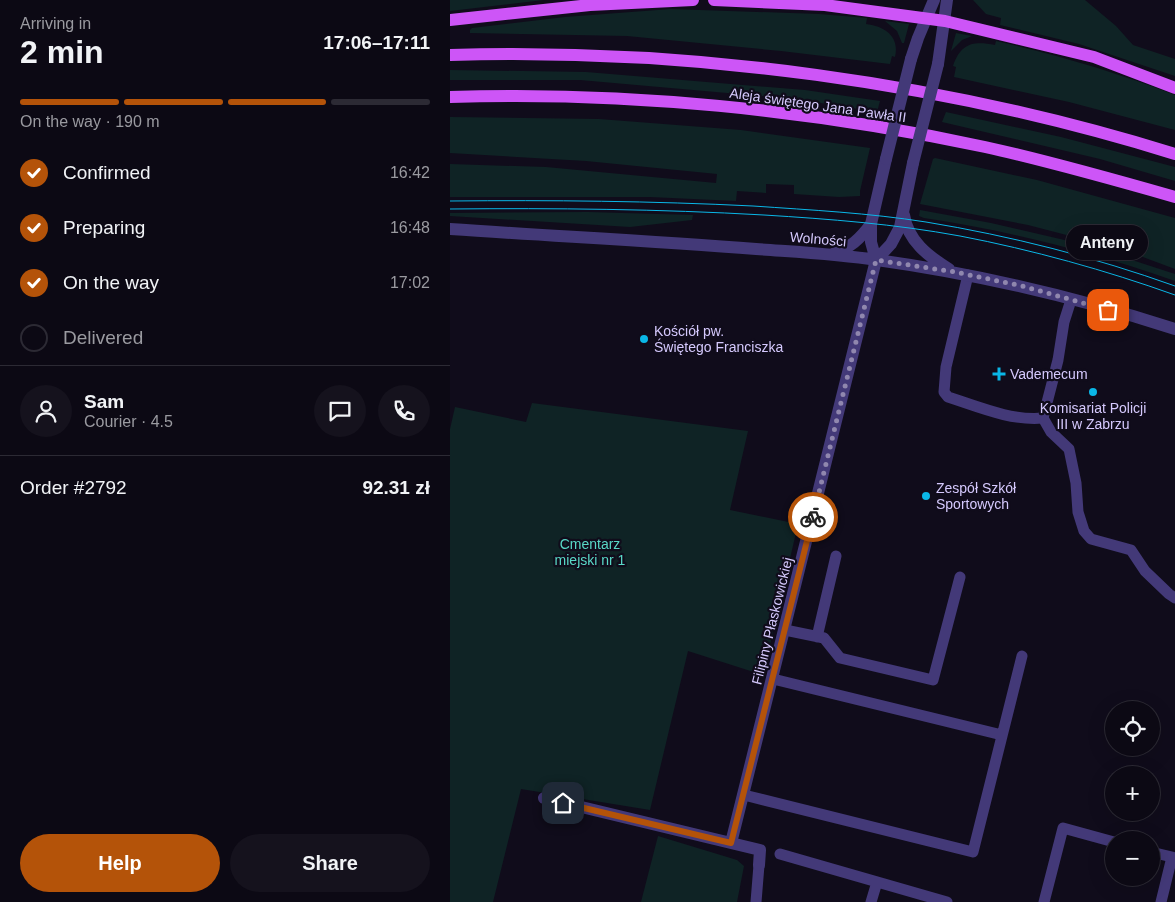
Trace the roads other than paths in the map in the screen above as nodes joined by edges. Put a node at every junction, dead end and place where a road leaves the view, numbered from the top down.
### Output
1 (693, 0) edge
2 (714, 0) edge
3 (934, 0) edge
4 (947, 0) edge
5 (926, 18) junction
6 (450, 20) edge
7 (945, 21) junction
8 (450, 55) edge
9 (1175, 88) edge
10 (450, 97) edge
11 (1175, 154) edge
12 (1175, 197) edge
13 (903, 208) junction
14 (871, 224) junction
15 (450, 229) edge
16 (830, 255) junction
17 (876, 260) junction
18 (955, 272) junction
19 (968, 275) junction
20 (1071, 300) junction
21 (1175, 330) edge
22 (1043, 418) junction
23 (836, 556) dead end
24 (960, 577) dead end
25 (1175, 598) edge
26 (785, 630) junction
27 (817, 637) junction
28 (1022, 656) dead end
29 (773, 679) junction
30 (1002, 735) junction
31 (744, 795) junction
32 (544, 798) dead end
33 (1105, 840) edge
34 (731, 843) junction
35 (780, 854) dead end
36 (1160, 854) edge
37 (759, 865) joint
38 (877, 882) junction
39 (756, 902) edge
40 (871, 902) edge
41 (947, 902) edge
42 (1044, 902) edge
43 (1161, 902) edge

1 - 6 main road
2 - 5 main road
3 - 5 street
4 - 7 street
5 - 7 main road
5 - 14 street, bridge
7 - 9 main road
7 - 13 street, bridge
8 - 11 main road, Aleja świętego Jana Pawła II
10 - 12 main road, Aleja świętego Jana Pawła II
13 - 17 street
13 - 18 street
14 - 16 street
14 - 17 street
15 - 16 street, Wolności
16 - 17 street, Wolności
17 - 18 street, Wolności
17 - 26 street, Filipiny Płaskowickiej
18 - 19 street, Wolności
19 - 20 street, Wolności
19 - 22 lane
20 - 21 street, Wolności
20 - 22 lane
22 - 25 lane
23 - 27 lane
24 - 27 lane
26 - 27 lane
26 - 29 street, Filipiny Płaskowickiej
28 - 30 lane
29 - 30 lane
29 - 31 street, Filipiny Płaskowickiej
30 - 31 lane
31 - 34 street, Filipiny Płaskowickiej
32 - 34 street
33 - 42 lane
34 - 37 street
35 - 38 lane
36 - 43 lane
37 - 39 lane
38 - 40 lane
38 - 41 lane

